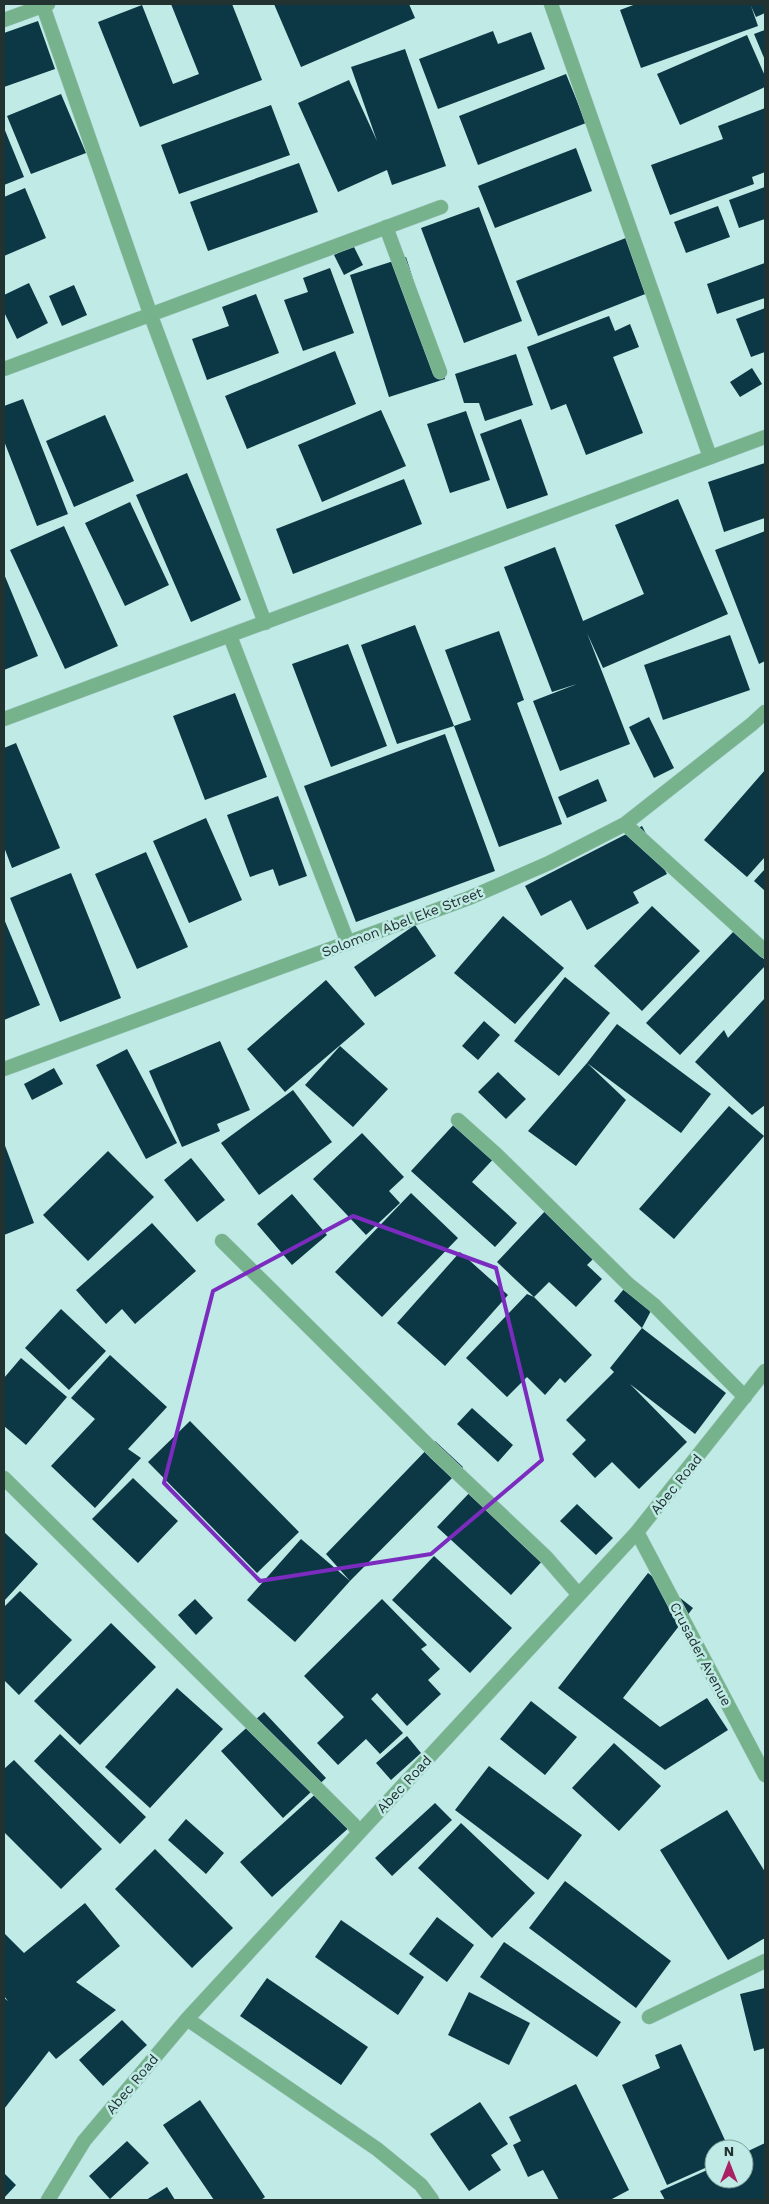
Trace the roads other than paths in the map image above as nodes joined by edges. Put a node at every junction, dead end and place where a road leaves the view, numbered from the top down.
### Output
1 (551, 4) edge
2 (45, 5) edge
3 (4, 20) edge
4 (441, 207) dead end
5 (386, 228) junction
6 (150, 316) junction
7 (4, 369) edge
8 (440, 372) dead end
9 (765, 437) edge
10 (710, 457) junction
11 (266, 623) junction
12 (230, 636) junction
13 (765, 712) edge
14 (4, 719) edge
15 (625, 824) junction
16 (348, 942) junction
17 (765, 951) edge
18 (4, 1068) edge
19 (458, 1120) dead end
20 (222, 1241) dead end
21 (765, 1371) edge
22 (745, 1397) junction
23 (4, 1478) edge
24 (637, 1532) junction
25 (579, 1595) junction
26 (765, 1775) edge
27 (359, 1833) junction
28 (765, 1961) edge
29 (649, 2018) dead end
30 (186, 2019) junction
31 (48, 2200) edge
32 (432, 2200) edge

1 - 10 street
2 - 3 street
2 - 6 street
4 - 5 street
5 - 6 street
5 - 8 street
6 - 7 street
6 - 11 street
9 - 10 street
10 - 11 street
11 - 12 street
12 - 14 street
12 - 16 street
13 - 15 street, Solomon Abel Eke Street
15 - 16 street, Solomon Abel Eke Street
15 - 17 street
16 - 18 street, Solomon Abel Eke Street
19 - 22 street
20 - 25 street
21 - 22 street, Abec Road
22 - 24 street, Abec Road
23 - 27 street
24 - 25 street, Abec Road
24 - 26 street, Crusader Avenue
25 - 27 street, Abec Road
27 - 30 street, Abec Road
28 - 29 street
30 - 31 street, Abec Road
30 - 32 street

